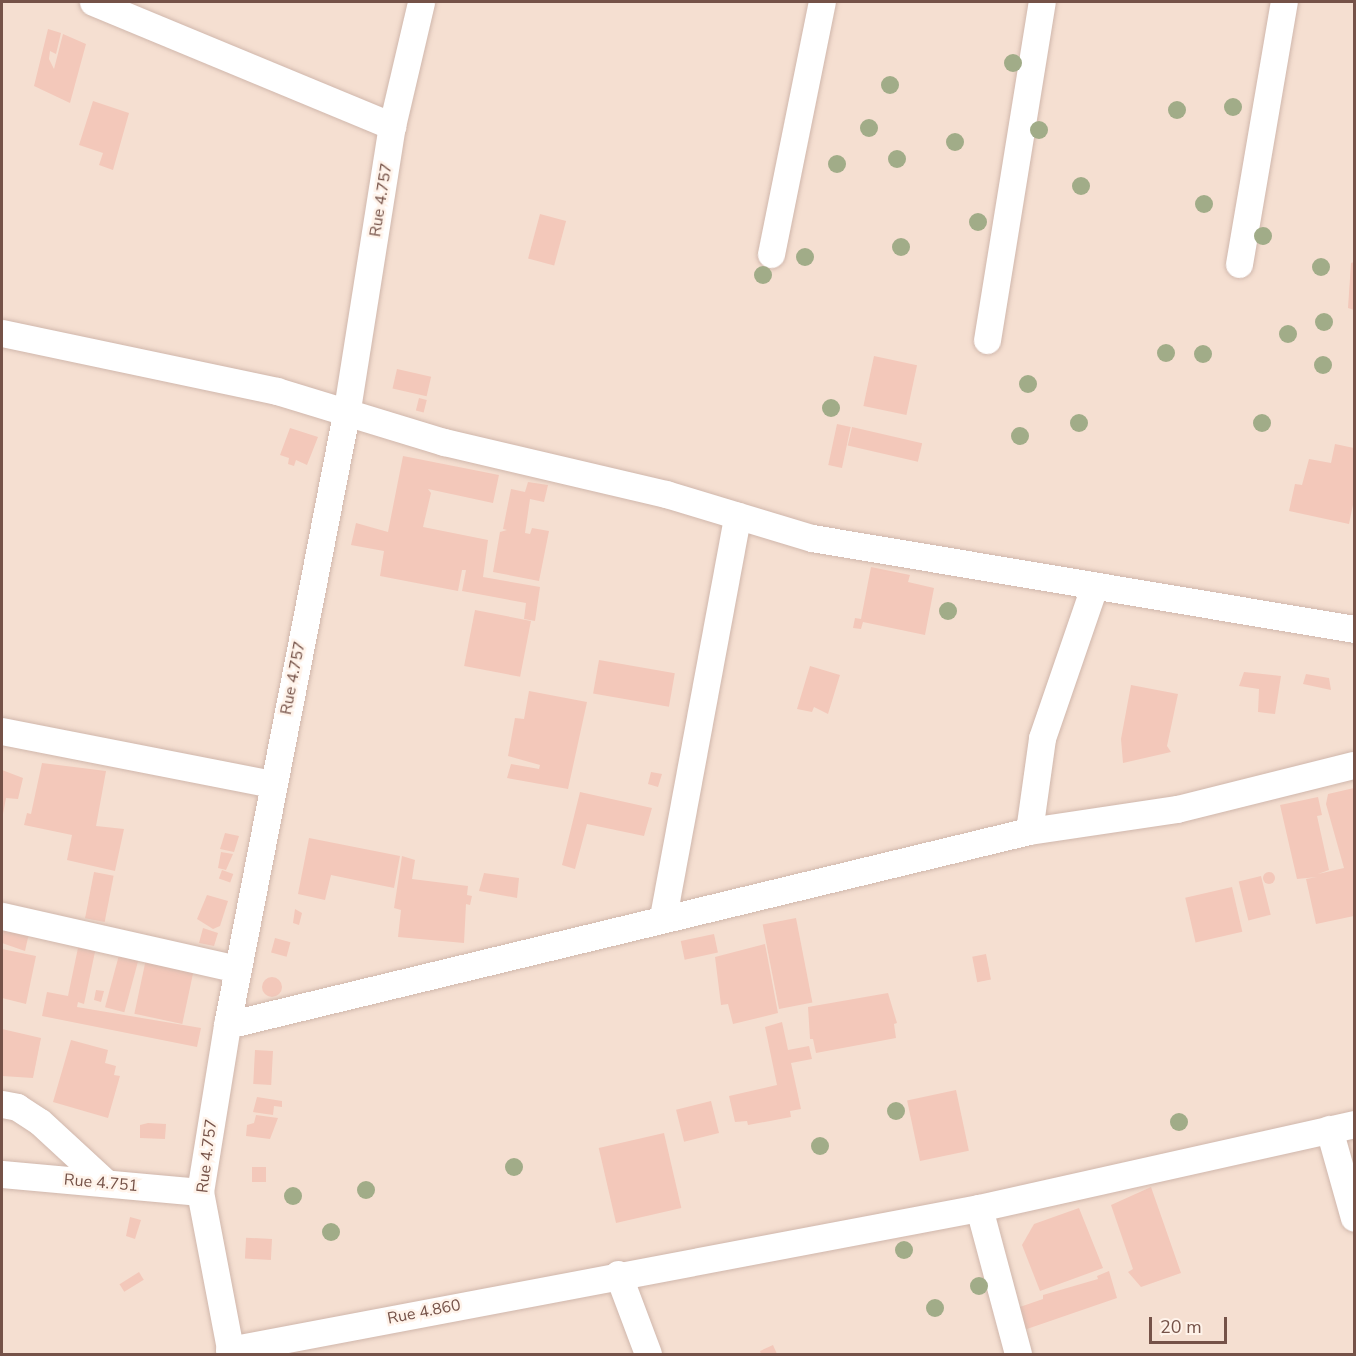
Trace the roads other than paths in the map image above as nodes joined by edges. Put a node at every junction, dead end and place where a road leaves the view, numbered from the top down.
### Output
1 (93, 2) edge
2 (421, 2) edge
3 (822, 2) edge
4 (1042, 2) edge
5 (1284, 2) edge
6 (392, 126) junction
7 (771, 254) dead end
8 (1239, 264) dead end
9 (2, 333) edge
10 (987, 340) dead end
11 (347, 409) junction
12 (737, 516) junction
13 (1094, 587) junction
14 (1350, 621) edge
15 (2, 731) edge
16 (1354, 765) edge
17 (273, 784) junction
18 (1029, 831) junction
19 (2, 916) edge
20 (663, 917) junction
21 (237, 969) junction
22 (227, 1024) junction
23 (2, 1104) edge
24 (1342, 1126) edge
25 (2, 1174) edge
26 (106, 1183) junction
27 (200, 1192) junction
28 (979, 1208) junction
29 (1354, 1218) edge
30 (618, 1274) junction
31 (230, 1352) edge
32 (648, 1354) edge
33 (1018, 1354) edge

1 - 6 street
2 - 6 street, Rue 4.757
3 - 7 street
4 - 10 street
5 - 8 street
6 - 11 street, Rue 4.757
9 - 11 street
11 - 12 street
11 - 17 street, Rue 4.757
12 - 13 street
12 - 20 street
13 - 14 street
13 - 18 street
15 - 17 street
16 - 18 street
17 - 21 street, Rue 4.757
18 - 20 street
19 - 21 street
20 - 22 street
21 - 22 street, Rue 4.757
22 - 27 street, Rue 4.757
23 - 26 street
24 - 28 street, Rue 4.860
24 - 29 street
25 - 26 street, Rue 4.751
26 - 27 street, Rue 4.751
27 - 31 street, Rue 4.757
28 - 30 street, Rue 4.860
28 - 33 street
30 - 31 street, Rue 4.860
30 - 32 street

